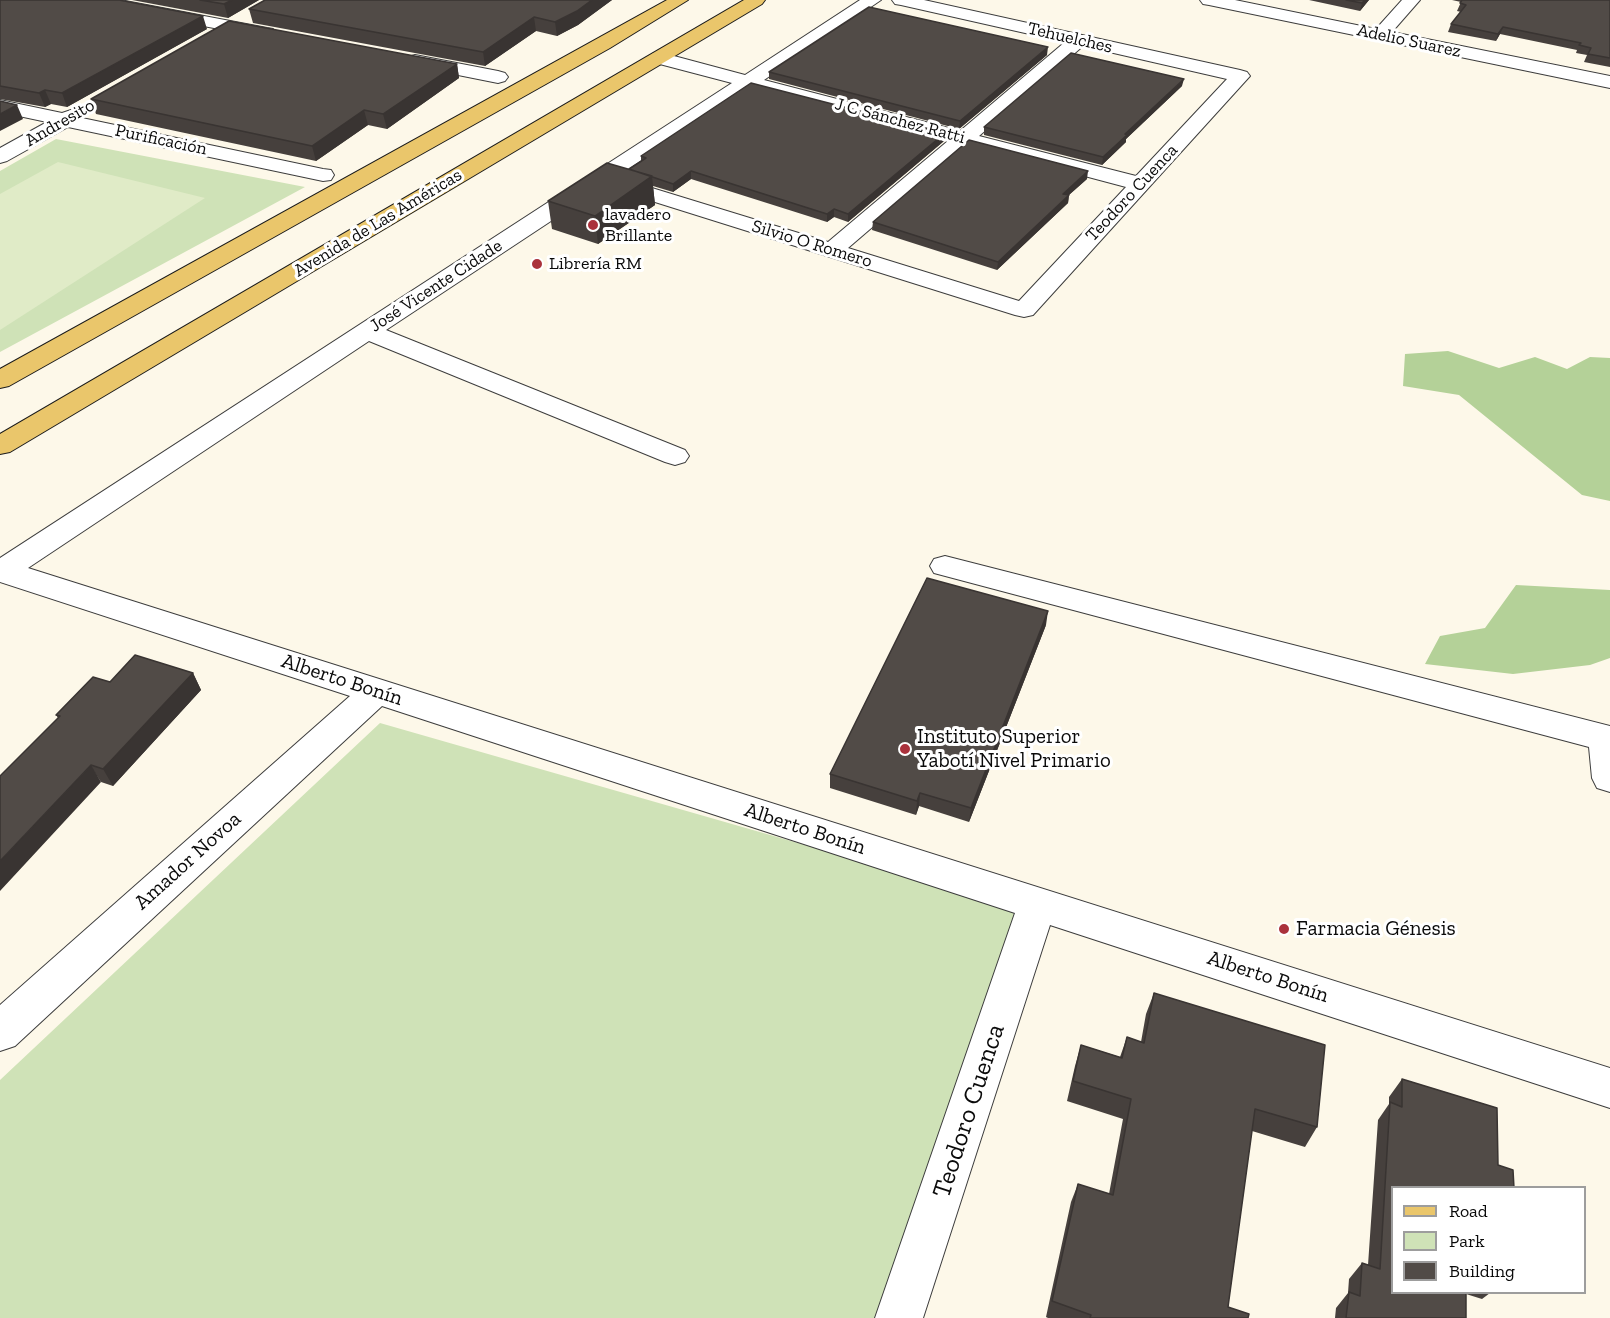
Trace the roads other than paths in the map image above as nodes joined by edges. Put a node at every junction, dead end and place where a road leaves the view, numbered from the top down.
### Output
1 (92, 0) edge
2 (679, 0) edge
3 (756, 0) edge
4 (872, 0) edge
5 (901, 0) edge
6 (1209, 0) edge
7 (1411, 0) edge
8 (258, 10) edge
9 (230, 26) junction
10 (1380, 35) junction
11 (288, 37) edge
12 (209, 38) edge
13 (1079, 40) junction
14 (393, 57) edge
15 (658, 58) junction
16 (1240, 76) joint
17 (498, 77) dead end
18 (748, 81) junction
19 (1610, 82) edge
20 (0, 106) edge
21 (87, 108) dead end
22 (66, 119) junction
23 (964, 138) junction
24 (0, 157) edge
25 (323, 175) dead end
26 (600, 178) junction
27 (1140, 184) junction
28 (832, 250) junction
29 (1024, 310) joint
30 (366, 331) junction
31 (0, 380) edge
32 (0, 446) edge
33 (675, 456) dead end
34 (945, 566) dead end
35 (0, 571) edge
36 (377, 691) junction
37 (1608, 738) edge
38 (1610, 778) edge
39 (1038, 903) junction
40 (0, 1032) edge
41 (1610, 1088) edge
42 (899, 1318) edge

1 - 9 street
2 - 31 main road
3 - 15 main road, Avenida de Las Américas
4 - 18 street, José Vicente Cidade
5 - 13 street, Tehuelches
6 - 10 street, Adelio Suarez
7 - 10 street
8 - 9 street
9 - 11 street
9 - 12 street
10 - 19 street, Adelio Suarez
13 - 16 street, Tehuelches
13 - 23 street
14 - 17 street
15 - 18 street, J C Sánchez Ratti
15 - 32 main road, Avenida de Las Américas
16 - 27 street, Teodoro Cuenca
18 - 23 street, J C Sánchez Ratti
18 - 26 street, José Vicente Cidade
20 - 22 street, Purificación
21 - 22 street, Andresito
22 - 24 street, Andresito
22 - 25 street, Purificación
23 - 27 street, J C Sánchez Ratti
23 - 28 street
26 - 28 street, Silvio O Romero
26 - 30 street, José Vicente Cidade
27 - 29 street, Teodoro Cuenca
28 - 29 street, Silvio O Romero
30 - 33 street
30 - 35 street, José Vicente Cidade
34 - 37 street
35 - 36 street, Alberto Bonín
36 - 39 street, Alberto Bonín
36 - 40 street, Amador Novoa
37 - 38 street
39 - 41 street, Alberto Bonín
39 - 42 street, Teodoro Cuenca

